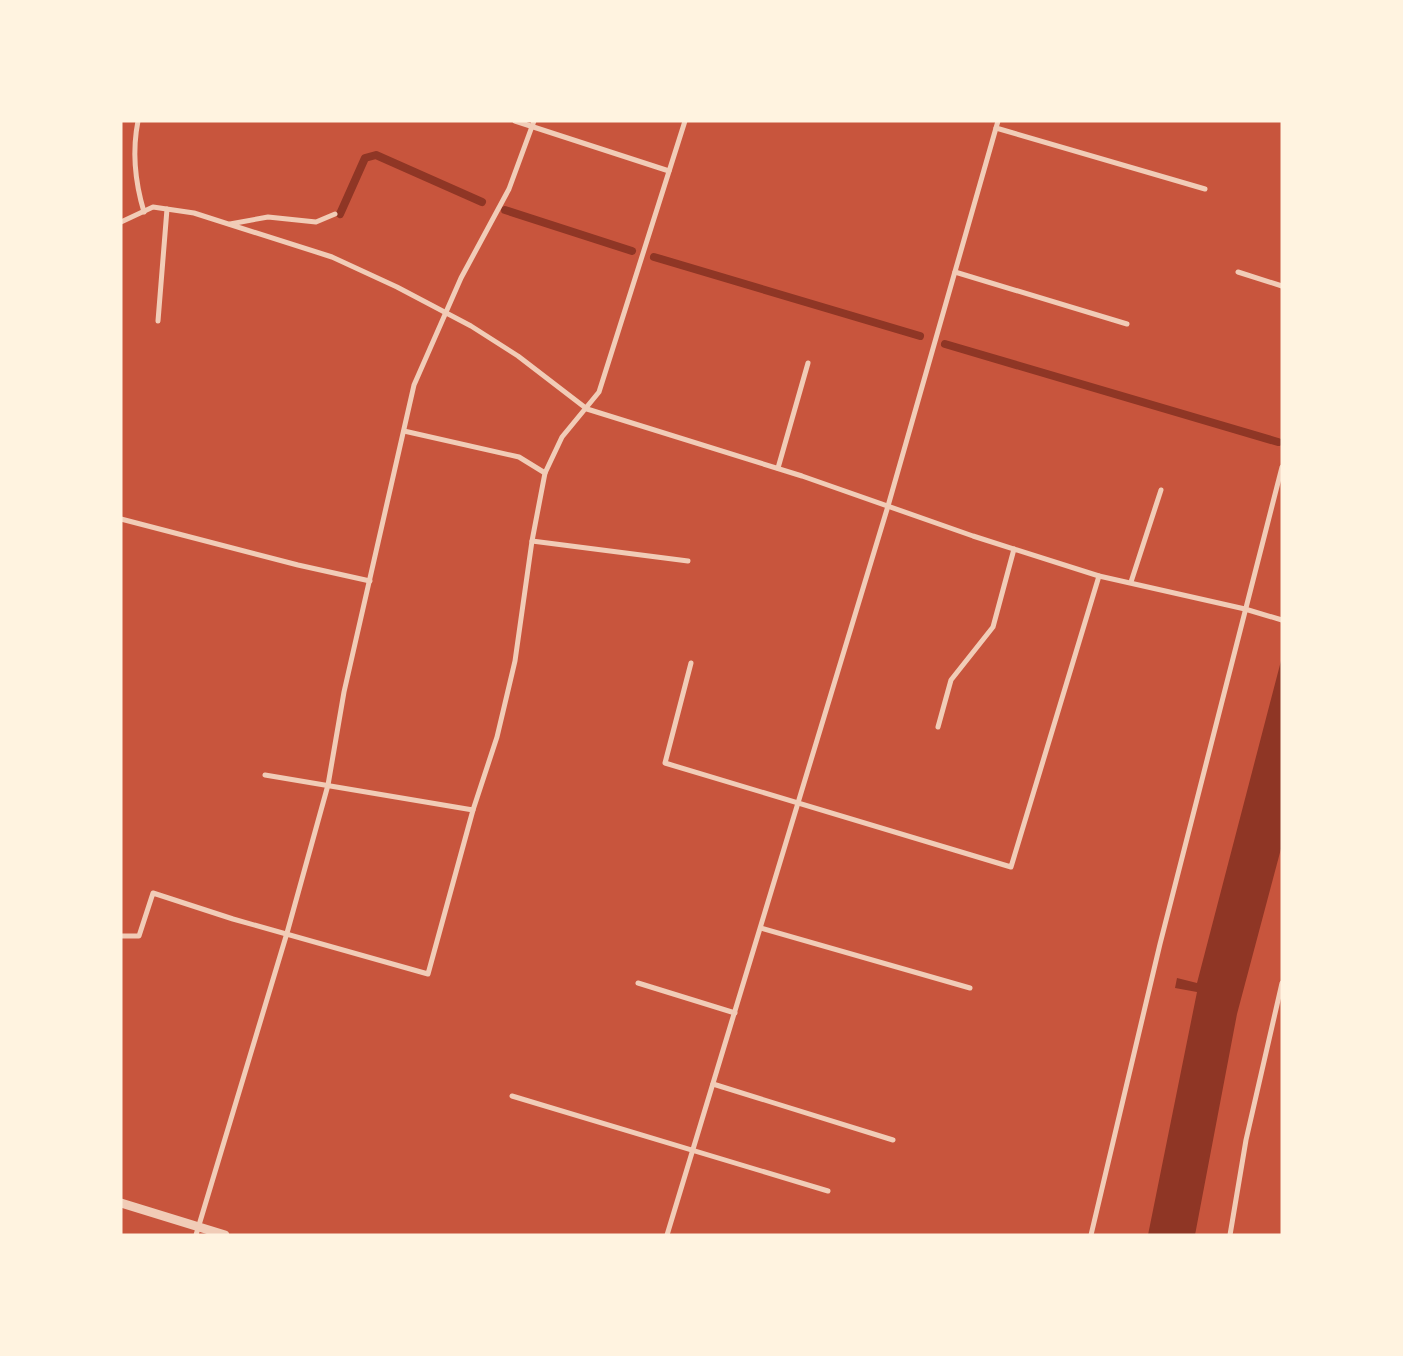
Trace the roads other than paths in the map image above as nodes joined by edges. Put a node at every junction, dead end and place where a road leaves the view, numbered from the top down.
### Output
1 (138, 121) edge
2 (515, 121) edge
3 (684, 121) edge
4 (998, 121) edge
5 (533, 124) edge
6 (996, 128) junction
7 (669, 171) junction
8 (1205, 189) dead end
9 (167, 209) junction
10 (144, 212) junction
11 (335, 214) dead end
12 (121, 222) edge
13 (230, 224) junction
14 (954, 272) junction
15 (1238, 272) dead end
16 (1282, 286) edge
17 (446, 312) junction
18 (158, 321) dead end
19 (1127, 324) dead end
20 (808, 363) dead end
21 (587, 409) junction
22 (404, 431) junction
23 (778, 468) junction
24 (1282, 468) edge
25 (545, 473) junction
26 (1161, 490) dead end
27 (888, 506) junction
28 (121, 519) edge
29 (532, 541) junction
30 (1014, 549) junction
31 (688, 561) dead end
32 (1099, 576) junction
33 (370, 581) junction
34 (1131, 582) junction
35 (1245, 609) junction
36 (1282, 620) edge
37 (691, 663) dead end
38 (938, 727) dead end
39 (265, 775) dead end
40 (328, 785) junction
41 (798, 804) junction
42 (472, 810) junction
43 (761, 928) junction
44 (287, 933) junction
45 (121, 936) edge
46 (1282, 982) edge
47 (638, 984) dead end
48 (970, 988) dead end
49 (735, 1013) junction
50 (713, 1084) junction
51 (512, 1096) dead end
52 (893, 1140) dead end
53 (693, 1150) junction
54 (828, 1191) dead end
55 (121, 1203) edge
56 (197, 1231) edge
57 (226, 1235) edge
58 (667, 1235) edge
59 (1092, 1235) edge
60 (1230, 1235) edge

1 - 10 street
2 - 5 street
3 - 7 street
4 - 6 street
5 - 7 street
5 - 17 street
6 - 8 street
6 - 14 street
7 - 21 street
9 - 10 street
9 - 13 street
9 - 18 street
10 - 12 street
11 - 13 street
13 - 17 street
14 - 19 street
14 - 27 street
15 - 16 street
17 - 21 street
17 - 22 street
20 - 23 street
21 - 23 street
21 - 25 street
22 - 25 street
22 - 33 street
23 - 27 street
24 - 35 street
25 - 29 street
26 - 34 street
27 - 30 street
27 - 41 street
28 - 33 street
29 - 31 street
29 - 42 street
30 - 32 street
30 - 38 street
32 - 34 street
32 - 41 street
33 - 40 street
34 - 35 street
35 - 36 street
35 - 59 street
37 - 41 street
39 - 40 street
40 - 42 street
40 - 44 street
41 - 43 street
42 - 44 street
43 - 48 street
43 - 49 street
44 - 45 street
44 - 56 street
46 - 60 street
47 - 49 street
49 - 50 street
50 - 52 street
50 - 53 street
51 - 53 street
53 - 54 street
53 - 58 street
55 - 56 street
56 - 57 street

